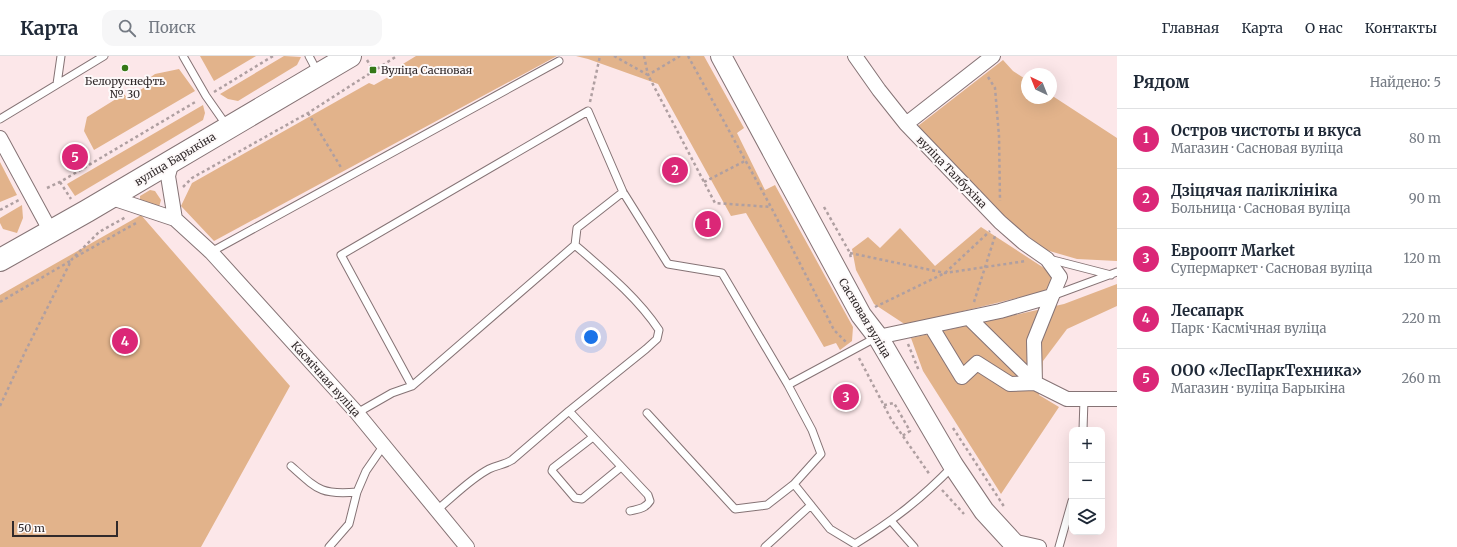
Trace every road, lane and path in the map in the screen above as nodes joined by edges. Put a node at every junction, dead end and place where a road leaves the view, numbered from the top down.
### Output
1 (61, 56) edge
2 (104, 56) edge
3 (183, 56) edge
4 (273, 56) edge
5 (350, 56) edge
6 (365, 56) edge
7 (397, 56) edge
8 (600, 56) edge
9 (614, 56) edge
10 (644, 56) edge
11 (680, 56) edge
12 (688, 56) edge
13 (721, 56) edge
14 (855, 56) edge
15 (993, 56) edge
16 (559, 61) dead end
17 (314, 65) edge
18 (980, 66) junction
19 (373, 70) junction
20 (648, 75) junction
21 (57, 84) junction
22 (206, 96) junction
23 (588, 111) junction
24 (308, 113) junction
25 (0, 119) edge
26 (906, 124) junction
27 (228, 127) junction
28 (0, 138) edge
29 (172, 161) junction
30 (745, 161) junction
31 (348, 178) junction
32 (60, 182) junction
33 (704, 182) junction
34 (47, 188) dead end
35 (179, 191) dead end
36 (623, 192) junction
37 (25, 196) dead end
38 (109, 197) junction
39 (71, 199) dead end
40 (822, 204) dead end
41 (771, 207) junction
42 (0, 210) edge
43 (133, 213) dead end
44 (175, 218) junction
45 (140, 221) dead end
46 (1000, 222) junction
47 (51, 232) junction
48 (575, 244) junction
49 (211, 252) junction
50 (1047, 258) junction
51 (72, 259) junction
52 (0, 260) edge
53 (986, 267) junction
54 (945, 273) junction
55 (1114, 274) edge
56 (1052, 296) junction
57 (0, 302) edge
58 (879, 313) dead end
59 (969, 318) junction
60 (931, 326) junction
61 (902, 333) junction
62 (878, 337) junction
63 (854, 350) junction
64 (920, 374) dead end
65 (1035, 383) junction
66 (788, 385) junction
67 (412, 386) junction
68 (1084, 399) junction
69 (1117, 399) edge
70 (884, 405) junction
71 (0, 406) edge
72 (569, 411) junction
73 (357, 413) junction
74 (646, 413) dead end
75 (950, 424) dead end
76 (1082, 427) edge
77 (902, 436) junction
78 (593, 437) junction
79 (384, 445) junction
80 (953, 465) junction
81 (291, 466) dead end
82 (621, 467) junction
83 (794, 484) junction
84 (936, 484) junction
85 (357, 492) junction
86 (811, 506) junction
87 (1006, 508) dead end
88 (437, 510) junction
89 (630, 511) dead end
90 (1069, 512) edge
91 (966, 516) dead end
92 (892, 522) junction
93 (1014, 544) edge
94 (328, 547) edge
95 (467, 547) edge
96 (765, 547) edge
97 (914, 547) edge
98 (1039, 547) edge
99 (1059, 547) edge

1 - 21 lane
2 - 21 lane
3 - 22 lane
4 - 22 path
5 - 17 main road, вуліца Барыкіна
6 - 19 path
7 - 19 path
8 - 23 path
9 - 20 path
10 - 20 path
11 - 20 path
12 - 30 path
13 - 62 main road, Сасновая вуліца
14 - 26 street, вуліца Талбухіна
15 - 18 street
16 - 31 lane
17 - 27 main road, вуліца Барыкіна
18 - 26 street
18 - 46 path
19 - 24 path
20 - 33 path
21 - 25 lane
22 - 27 lane
22 - 32 path
23 - 36 lane
23 - 67 lane
24 - 31 path
24 - 35 path
26 - 46 street, вуліца Талбухіна
27 - 29 main road, вуліца Барыкіна
28 - 47 street
29 - 38 main road, вуліца Барыкіна
29 - 44 street
30 - 33 path
30 - 41 path
31 - 49 lane
32 - 34 path
32 - 39 path
33 - 41 path
36 - 48 lane
36 - 66 lane
37 - 42 path
38 - 44 street, Касмічная вуліца
38 - 47 main road, вуліца Барыкіна
40 - 54 path
41 - 63 path
43 - 51 path
44 - 49 street, Касмічная вуліца
45 - 51 path
46 - 50 street, вуліца Талбухіна
46 - 53 path
46 - 54 path
47 - 52 main road, вуліца Барыкіна
48 - 67 lane
48 - 72 lane
49 - 73 street, Касмічная вуліца
50 - 53 path
50 - 55 lane
50 - 56 street, вуліца Талбухіна
51 - 57 path
51 - 71 path
53 - 54 path
53 - 59 path
54 - 58 path
55 - 56 lane
56 - 59 street
56 - 65 street
59 - 60 street
59 - 65 street
60 - 61 street
60 - 65 street
61 - 62 street
61 - 64 path
62 - 63 lane
62 - 80 main road, Сасновая вуліца
63 - 66 lane
63 - 70 path
65 - 68 street
66 - 83 lane
67 - 73 lane
68 - 69 street
68 - 76 lane
70 - 77 path
70 - 77 path
72 - 78 lane
72 - 88 lane
73 - 79 street, Касмічная вуліца
74 - 83 lane
75 - 87 path
77 - 84 path
78 - 82 lane
78 - 82 lane
79 - 85 lane
79 - 88 street, Касмічная вуліца
80 - 84 lane
80 - 93 main road, Сасновая вуліца
81 - 85 lane
82 - 89 lane
83 - 86 lane
84 - 91 path
84 - 92 lane
85 - 94 lane
86 - 92 lane
86 - 96 lane
88 - 95 street, Касмічная вуліца
90 - 99 lane
92 - 97 lane
93 - 98 street

